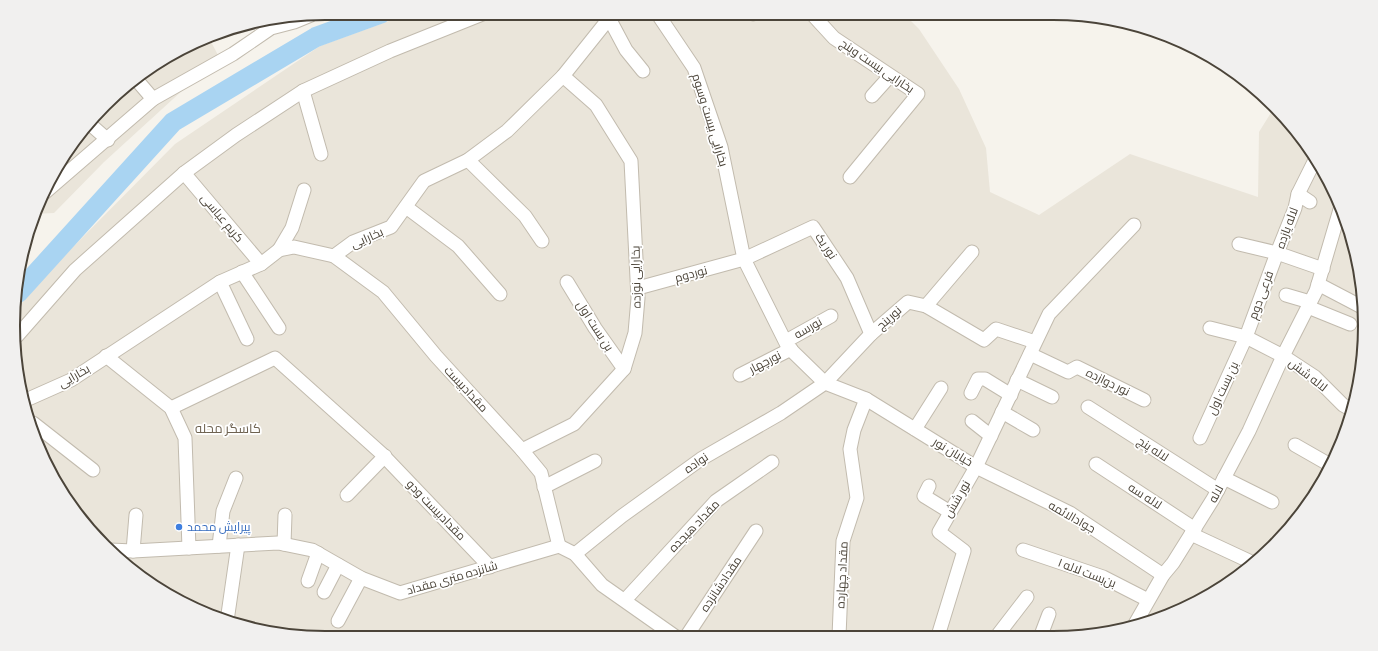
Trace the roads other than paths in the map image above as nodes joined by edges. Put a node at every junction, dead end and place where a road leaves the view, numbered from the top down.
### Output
1 (468, 20) edge
2 (611, 20) edge
3 (615, 20) edge
4 (663, 20) edge
5 (817, 20) edge
6 (293, 22) edge
7 (643, 71) dead end
8 (564, 76) junction
9 (890, 76) junction
10 (140, 83) edge
11 (302, 91) junction
12 (872, 96) dead end
13 (153, 99) junction
14 (93, 127) edge
15 (108, 140) junction
16 (321, 154) dead end
17 (468, 160) junction
18 (1312, 165) edge
19 (184, 173) junction
20 (850, 177) dead end
21 (55, 184) edge
22 (304, 190) dead end
23 (1298, 194) junction
24 (1310, 202) dead end
25 (406, 207) junction
26 (1338, 217) edge
27 (1134, 225) dead end
28 (542, 241) dead end
29 (1239, 244) dead end
30 (279, 250) junction
31 (972, 252) dead end
32 (1276, 253) junction
33 (334, 256) junction
34 (744, 259) junction
35 (261, 264) junction
36 (1323, 268) junction
37 (242, 272) junction
38 (220, 282) junction
39 (567, 282) dead end
40 (1318, 284) junction
41 (638, 288) junction
42 (500, 294) dead end
43 (1286, 295) dead end
44 (1357, 304) edge
45 (1309, 305) junction
46 (926, 306) junction
47 (831, 316) dead end
48 (1350, 324) dead end
49 (279, 328) dead end
50 (1210, 328) dead end
51 (20, 332) edge
52 (871, 334) junction
53 (1246, 337) junction
54 (247, 339) dead end
55 (788, 345) junction
56 (1032, 348) junction
57 (106, 356) junction
58 (1283, 356) junction
59 (624, 369) junction
60 (740, 376) dead end
61 (1017, 380) junction
62 (825, 383) junction
63 (941, 388) dead end
64 (971, 393) dead end
65 (1010, 395) junction
66 (1052, 397) dead end
67 (29, 399) edge
68 (866, 399) junction
69 (1144, 400) dead end
70 (1088, 407) dead end
71 (1347, 407) edge
72 (171, 408) junction
73 (1002, 412) junction
74 (972, 421) dead end
75 (37, 426) edge
76 (915, 429) junction
77 (1033, 430) dead end
78 (991, 436) junction
79 (1200, 438) dead end
80 (1295, 445) dead end
81 (522, 450) junction
82 (383, 455) junction
83 (595, 461) dead end
84 (772, 462) dead end
85 (1325, 462) edge
86 (1096, 464) dead end
87 (976, 467) junction
88 (93, 470) dead end
89 (236, 478) dead end
90 (1224, 478) junction
91 (929, 486) dead end
92 (544, 487) junction
93 (1218, 490) junction
94 (347, 496) dead end
95 (1272, 502) dead end
96 (950, 512) junction
97 (136, 515) dead end
98 (285, 515) dead end
99 (756, 531) dead end
100 (1193, 531) junction
101 (284, 544) junction
102 (238, 545) junction
103 (219, 546) junction
104 (559, 546) junction
105 (189, 548) junction
106 (118, 550) edge
107 (133, 550) junction
108 (1023, 550) dead end
109 (318, 553) junction
110 (574, 554) junction
111 (1248, 560) edge
112 (338, 565) junction
113 (490, 567) junction
114 (1163, 575) junction
115 (361, 578) junction
116 (308, 581) dead end
117 (324, 592) dead end
118 (1027, 597) dead end
119 (625, 600) junction
120 (1148, 600) junction
121 (1049, 614) dead end
122 (228, 615) edge
123 (1138, 619) edge
124 (338, 621) dead end
125 (668, 631) edge
126 (690, 631) edge
127 (839, 631) edge
128 (940, 631) edge
129 (1001, 631) edge
130 (1043, 631) edge

1 - 11 street
2 - 8 street, بخارایی
3 - 7 street
4 - 34 street, بخارایی بیست وسوم
5 - 9 street, بخارایی بیست وپنج
6 - 13 street
8 - 17 street, بخارایی
8 - 41 street, بخارایی نوزده
9 - 12 street
9 - 20 street, بخارایی بیست وپنج
10 - 13 street
11 - 16 street
11 - 19 street
13 - 15 street
14 - 15 street
15 - 21 street
17 - 25 street, بخارایی
17 - 28 street
18 - 23 street
19 - 35 street, کریم عباسی
19 - 51 street
22 - 30 street
23 - 24 street, لاله یازده
23 - 32 street, لاله یازده
25 - 33 street, بخارایی
25 - 42 street
26 - 36 street, لاله
27 - 56 street, خیابان نور
29 - 32 street
30 - 33 street
30 - 35 street, بخارایی
31 - 46 street
32 - 36 street, لاله یازده
32 - 53 street, فرعی دوم
33 - 81 street, مقدادبیست
34 - 41 street, نوردوم
34 - 52 street, نور یک
34 - 55 street, خیابان نور
35 - 37 street, بخارایی
36 - 40 street, لاله
37 - 38 street, بخارایی
37 - 49 street
38 - 54 street
38 - 57 street, بخارایی
39 - 59 street, بن بست اول
40 - 44 street
40 - 45 street, لاله
41 - 59 street, بخارایی نوزده
43 - 45 street
45 - 48 street
45 - 58 street, لاله
46 - 52 street, نورپنج
46 - 56 street
47 - 55 street, نورسه
50 - 53 street, لاله شش
52 - 62 street, نورپنج
53 - 58 street, لاله شش
53 - 79 street, بن بست اول
55 - 60 street, نورچهار
55 - 62 street, خیابان نور
56 - 61 street, خیابان نور
56 - 69 street, نور دوازده
57 - 67 street, بخارایی
57 - 72 street
58 - 71 street, لاله شش
58 - 90 street, لاله
59 - 81 street, بخارایی نوزده
61 - 65 street, خیابان نور
61 - 66 street
62 - 68 street, خیابان نور
62 - 110 street, نواده
63 - 76 street
64 - 65 street
65 - 73 street, خیابان نور
68 - 76 street, خیابان نور
68 - 127 street, مقداد چهارده
70 - 93 street, لاله پنج
72 - 82 street, مقدادبیست ودو
72 - 105 street
73 - 77 street
73 - 78 street, خیابان نور
74 - 78 street
75 - 88 street
76 - 87 street, خیابان نور
78 - 87 street, خیابان نور
80 - 85 street
81 - 92 street, مقدادبیست
82 - 94 street
82 - 113 street, مقدادبیست ودو
83 - 92 street
84 - 119 street, مقداد هیجده
86 - 100 street, لاله سه
87 - 96 street, نور شش
87 - 114 street, جوادالائمه
89 - 103 street
90 - 93 street, لاله
90 - 95 street
91 - 96 street
92 - 104 street, مقدادبیست
93 - 100 street, لاله
96 - 128 street, نور شش
97 - 107 street
98 - 101 street
99 - 126 street, مقدادشانزده
100 - 111 street, لاله سه
100 - 114 street, لاله
101 - 102 street, شانزده متری مقداد
101 - 109 street, شانزده متری مقداد
102 - 103 street, شانزده متری مقداد
102 - 122 street
103 - 105 street, شانزده متری مقداد
104 - 110 street
104 - 113 street, شانزده متری مقداد
105 - 107 street, شانزده متری مقداد
106 - 107 street, شانزده متری مقداد
108 - 120 street, بن‌بست لاله ۱
109 - 112 street, شانزده متری مقداد
109 - 116 street
110 - 119 street
112 - 115 street, شانزده متری مقداد
112 - 117 street
113 - 115 street, شانزده متری مقداد
114 - 120 street, لاله
115 - 124 street
118 - 129 street
119 - 125 street
120 - 123 street, لاله
121 - 130 street

